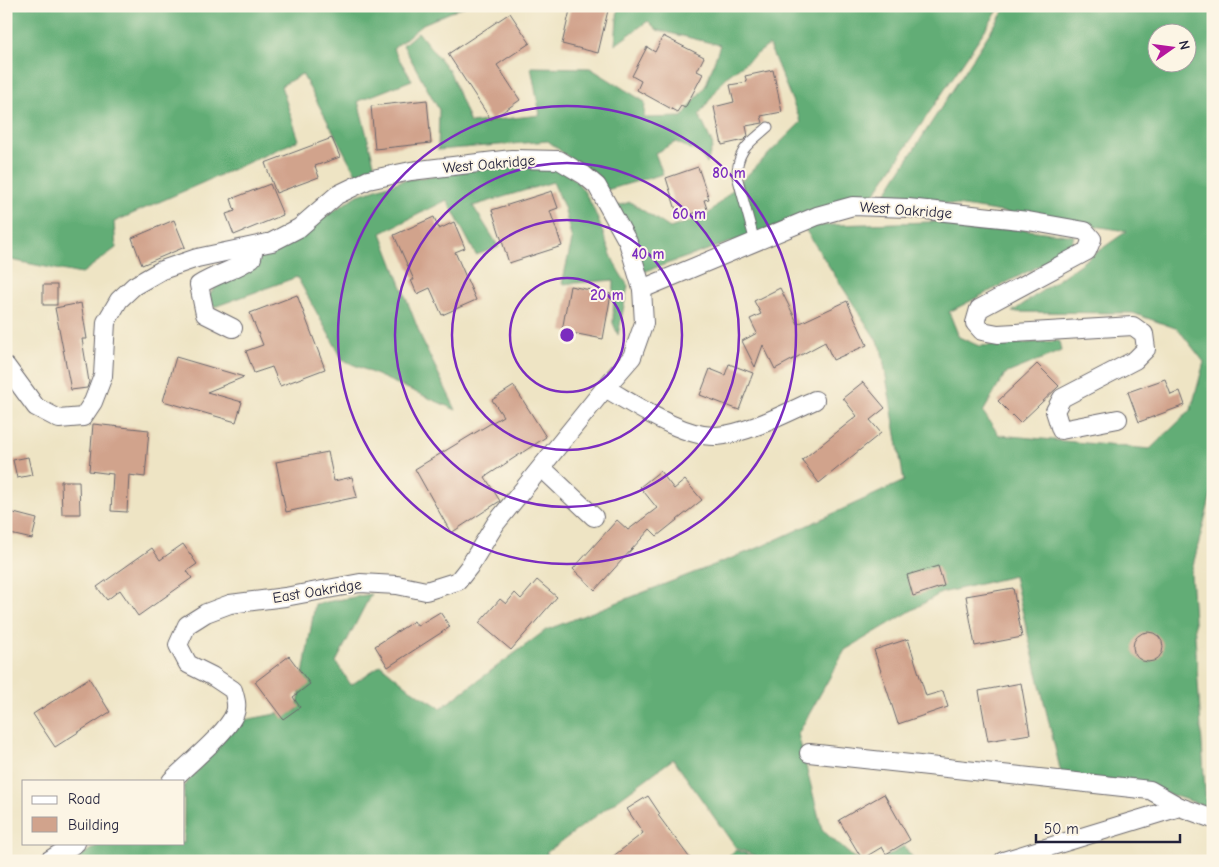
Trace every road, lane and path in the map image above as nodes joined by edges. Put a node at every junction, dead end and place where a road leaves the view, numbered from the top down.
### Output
1 (768, 127) dead end
2 (756, 242) junction
3 (254, 247) junction
4 (642, 289) junction
5 (233, 328) dead end
6 (6, 366) edge
7 (605, 388) junction
8 (815, 400) dead end
9 (1118, 419) dead end
10 (542, 468) junction
11 (594, 517) dead end
12 (809, 753) dead end
13 (172, 780) edge
14 (1180, 806) junction
15 (1213, 819) edge
16 (74, 844) edge
17 (48, 861) edge
18 (1003, 861) edge

1 - 2 lane
2 - 4 street, West Oakridge
2 - 9 street, West Oakridge
3 - 4 street, West Oakridge
3 - 5 street
3 - 6 street, West Oakridge
4 - 7 street, East Oakridge
7 - 8 street
7 - 10 street, East Oakridge
10 - 11 street
10 - 13 street, East Oakridge
12 - 14 street
14 - 15 street
14 - 18 street
16 - 17 street

